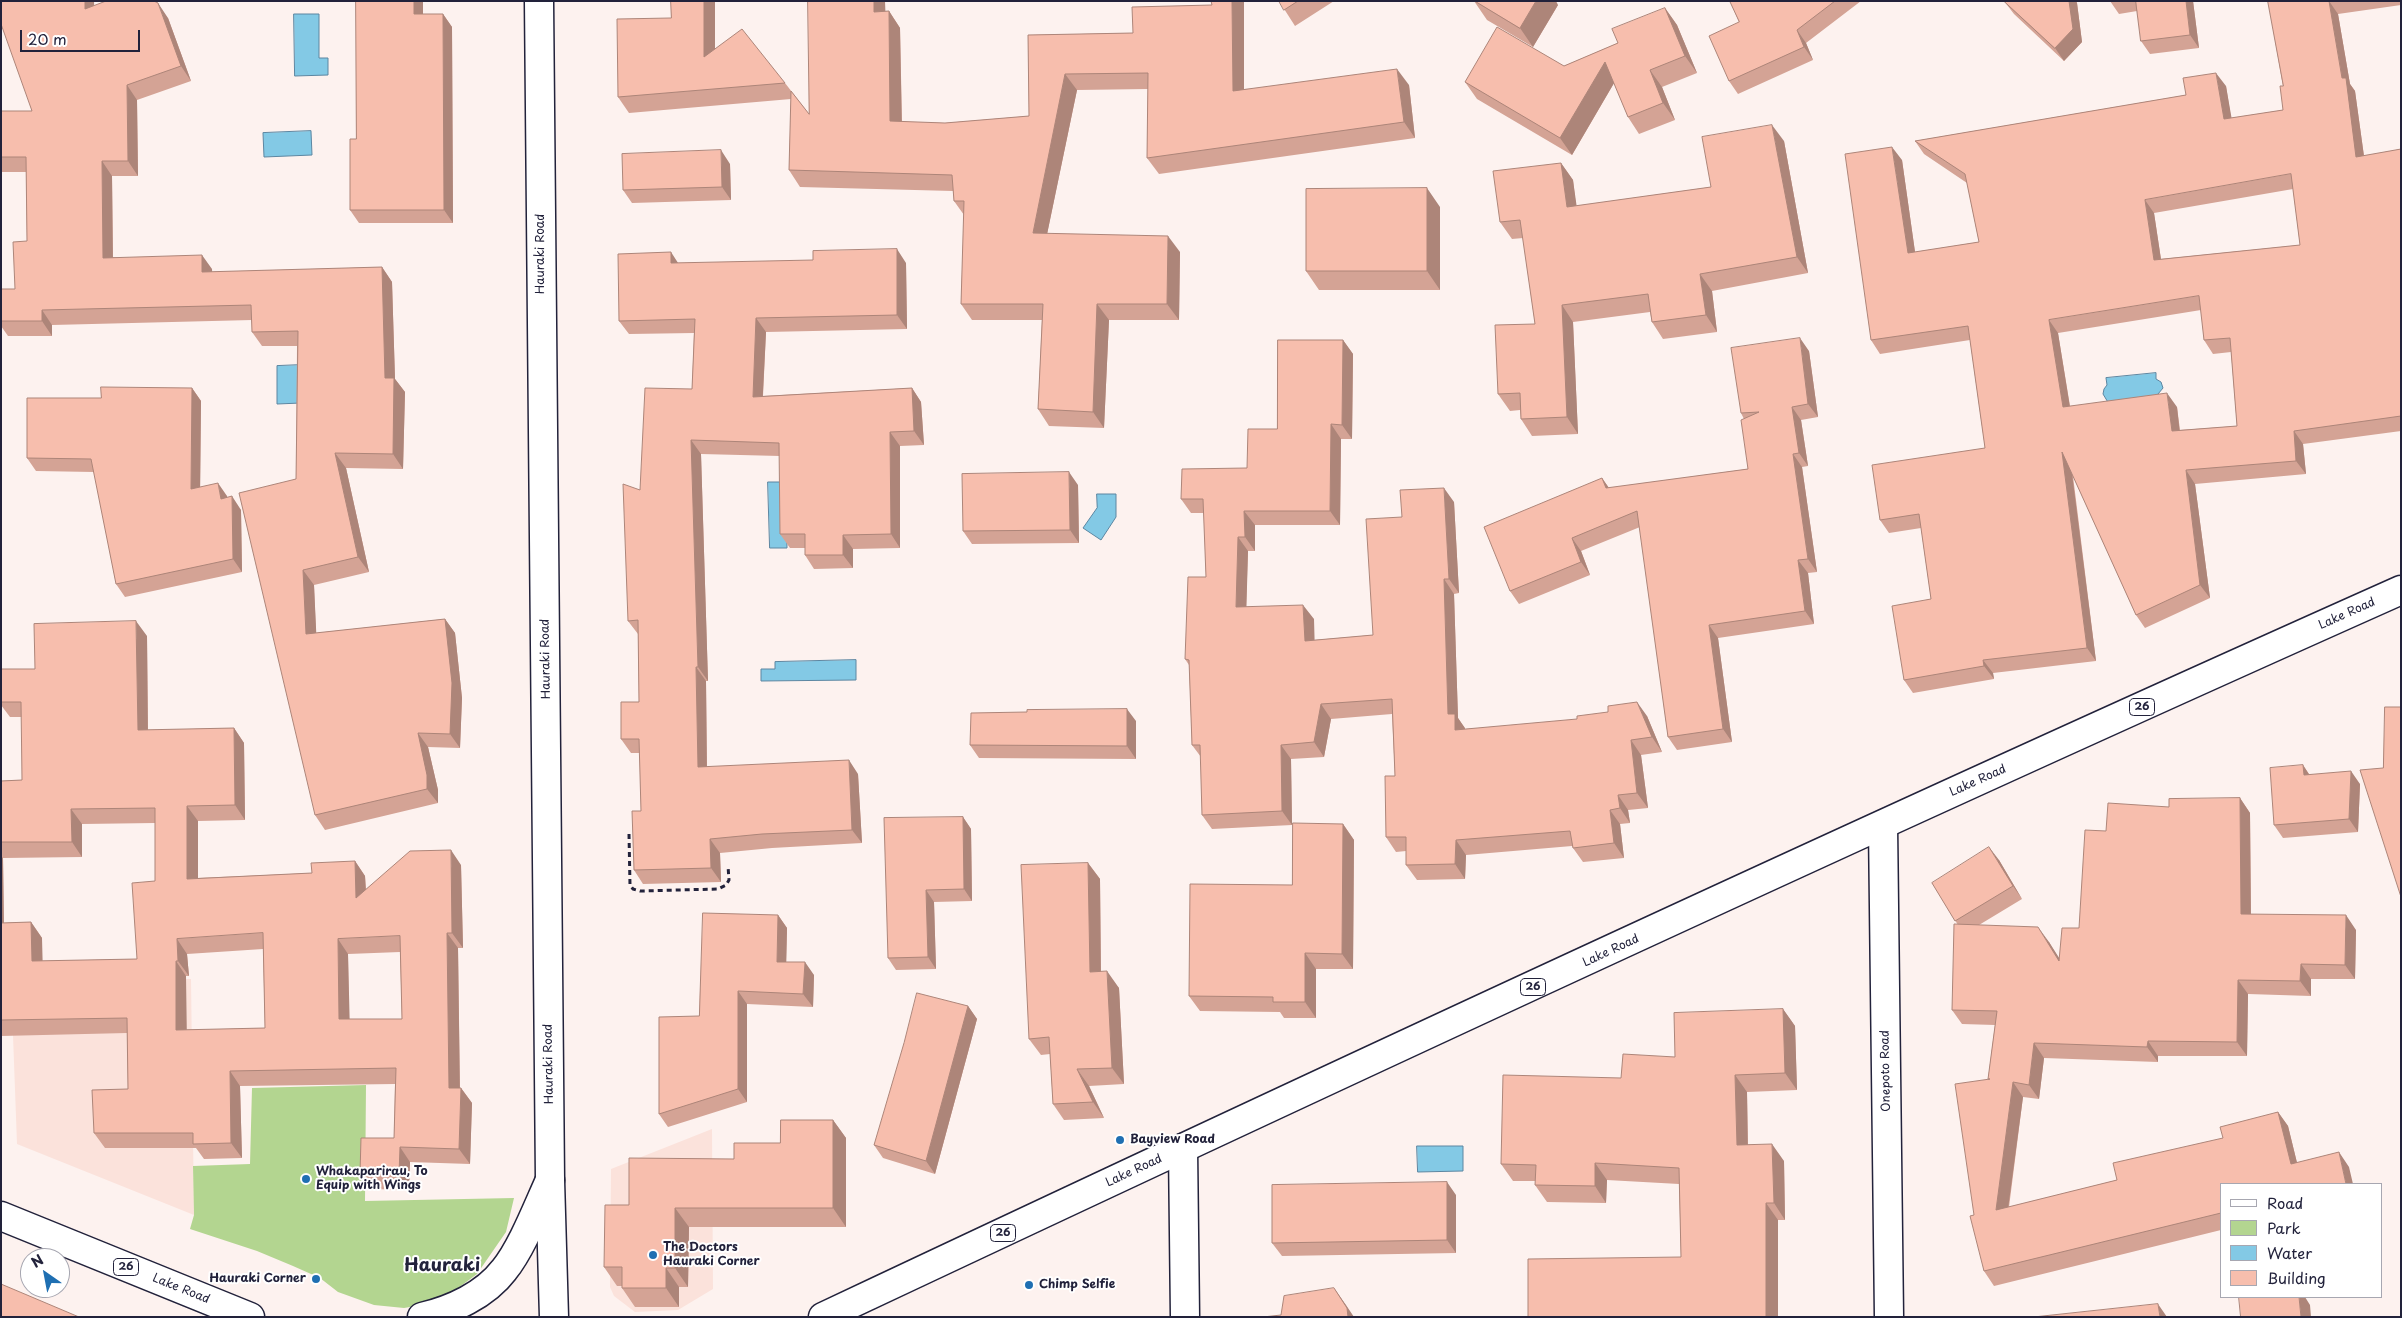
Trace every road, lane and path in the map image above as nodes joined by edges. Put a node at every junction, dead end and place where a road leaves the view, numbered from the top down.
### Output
1 (539, 1) edge
2 (2401, 590) edge
3 (1883, 825) junction
4 (629, 834) dead end
5 (728, 866) dead end
6 (1183, 1148) junction
7 (550, 1180) junction
8 (1, 1216) edge
9 (250, 1317) edge
10 (422, 1317) edge
11 (554, 1317) edge
12 (823, 1317) edge
13 (1185, 1317) edge
14 (1889, 1317) edge

1 - 7 main road, Hauraki Road
2 - 3 main road, Lake Road / 26
3 - 6 main road, Lake Road / 26
3 - 14 main road, Onepoto Road
4 - 5 path
6 - 12 main road, Lake Road / 26
6 - 13 main road
7 - 10 main road
7 - 11 main road, Hauraki Road
8 - 9 main road, Lake Road / 26

